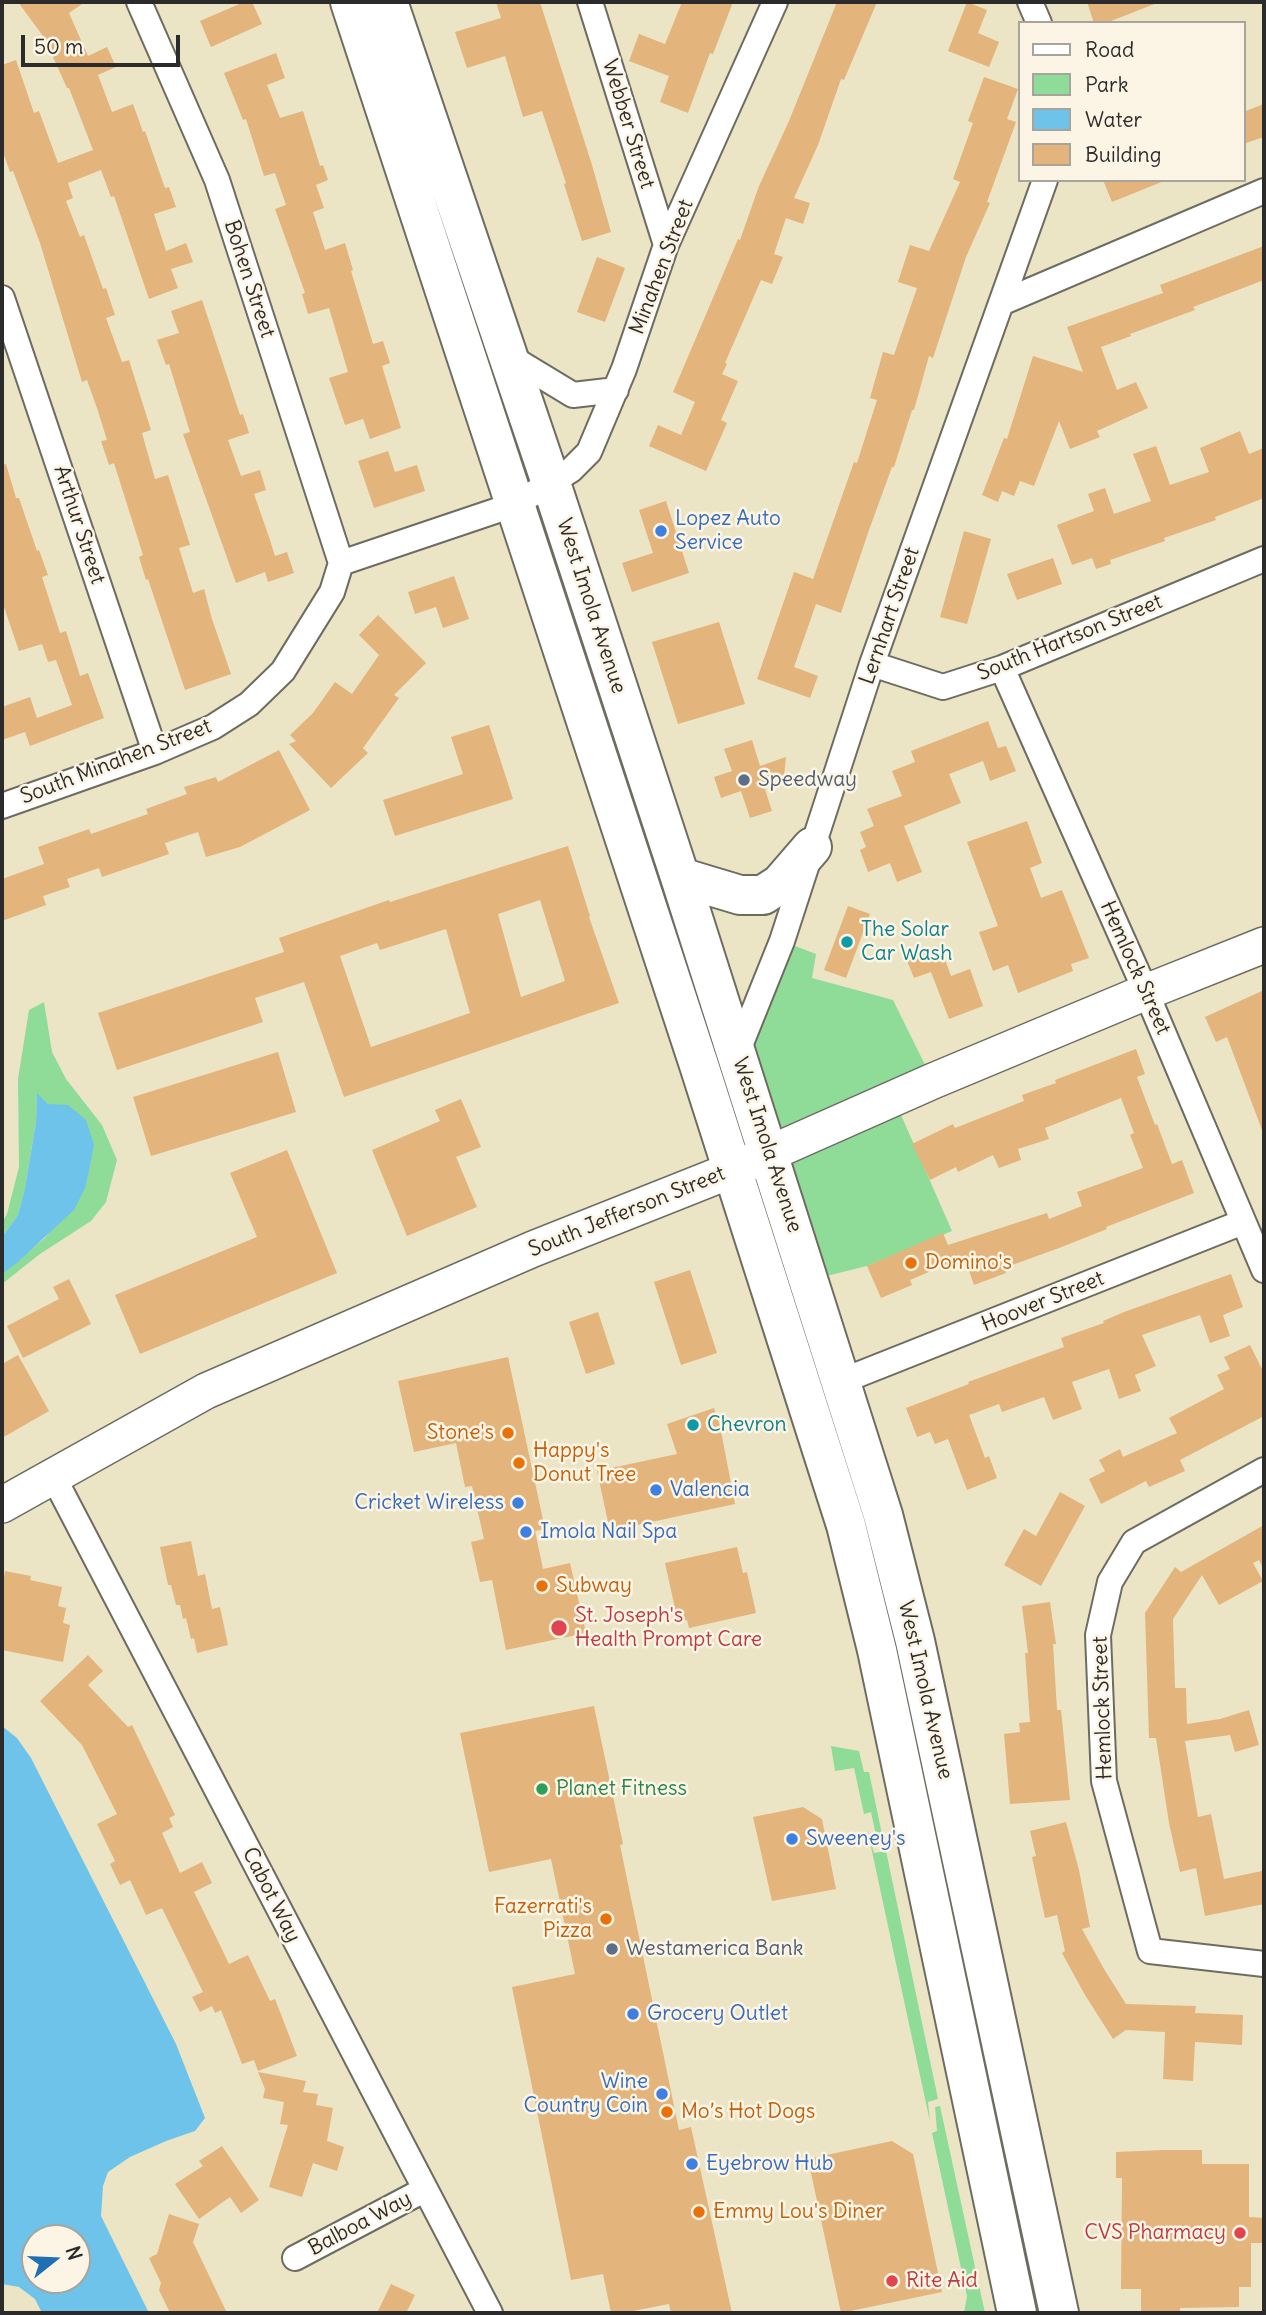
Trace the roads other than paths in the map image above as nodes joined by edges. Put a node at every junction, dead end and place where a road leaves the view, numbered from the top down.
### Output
1 (139, 2) edge
2 (350, 2) edge
3 (387, 2) edge
4 (590, 2) edge
5 (775, 2) edge
6 (1030, 2) edge
7 (1038, 21) edge
8 (1044, 182) edge
9 (1264, 191) edge
10 (666, 245) junction
11 (2, 298) edge
12 (1001, 303) junction
13 (507, 355) junction
14 (615, 390) junction
15 (551, 483) junction
16 (516, 504) junction
17 (1264, 559) edge
18 (341, 563) junction
19 (872, 664) junction
20 (1002, 668) junction
21 (155, 752) junction
22 (2, 806) edge
23 (813, 847) junction
24 (680, 877) junction
25 (1264, 945) edge
26 (1146, 992) junction
27 (737, 1053) junction
28 (769, 1154) junction
29 (732, 1170) junction
30 (1243, 1222) junction
31 (1264, 1270) edge
32 (842, 1381) junction
33 (1264, 1470) edge
34 (52, 1476) junction
35 (2, 1504) edge
36 (1264, 1964) edge
37 (424, 2190) junction
38 (295, 2258) dead end
39 (490, 2313) edge
40 (1017, 2313) edge
41 (1059, 2313) edge

1 - 18 street, Bohen Street
2 - 16 main road, West Imola Avenue
3 - 13 main road, West Imola Avenue
4 - 10 street, Webber Street
5 - 10 street, Minahen Street
6 - 7 street
8 - 12 street, Lernhart Street
9 - 12 street
10 - 14 street, Minahen Street
11 - 21 street, Arthur Street
12 - 19 street, Lernhart Street
13 - 14 street
13 - 15 main road, West Imola Avenue
14 - 15 street, Minahen Street
15 - 16 street, Minahen Street
15 - 24 main road, West Imola Avenue
16 - 18 street
16 - 29 main road, West Imola Avenue
17 - 20 street, South Hartson Street
18 - 21 street, South Minahen Street
19 - 20 street, South Hartson Street
19 - 23 street, Lernhart Street
20 - 26 street, Hemlock Street
21 - 22 street, South Minahen Street
23 - 24 main road
23 - 27 street, Lernhart Street
24 - 27 main road, West Imola Avenue
25 - 26 street, South Jefferson Street
26 - 28 street, South Jefferson Street
26 - 30 street, Hemlock Street
27 - 28 main road, West Imola Avenue
28 - 29 street, South Jefferson Street
28 - 32 main road, West Imola Avenue
29 - 34 street, South Jefferson Street
29 - 40 main road, West Imola Avenue
30 - 31 street, Hemlock Street
30 - 32 street, Hoover Street
32 - 41 main road, West Imola Avenue
33 - 36 street, Hemlock Street
34 - 35 street, South Jefferson Street
34 - 37 street, Cabot Way
37 - 38 street, Balboa Way
37 - 39 street, Cabot Way

